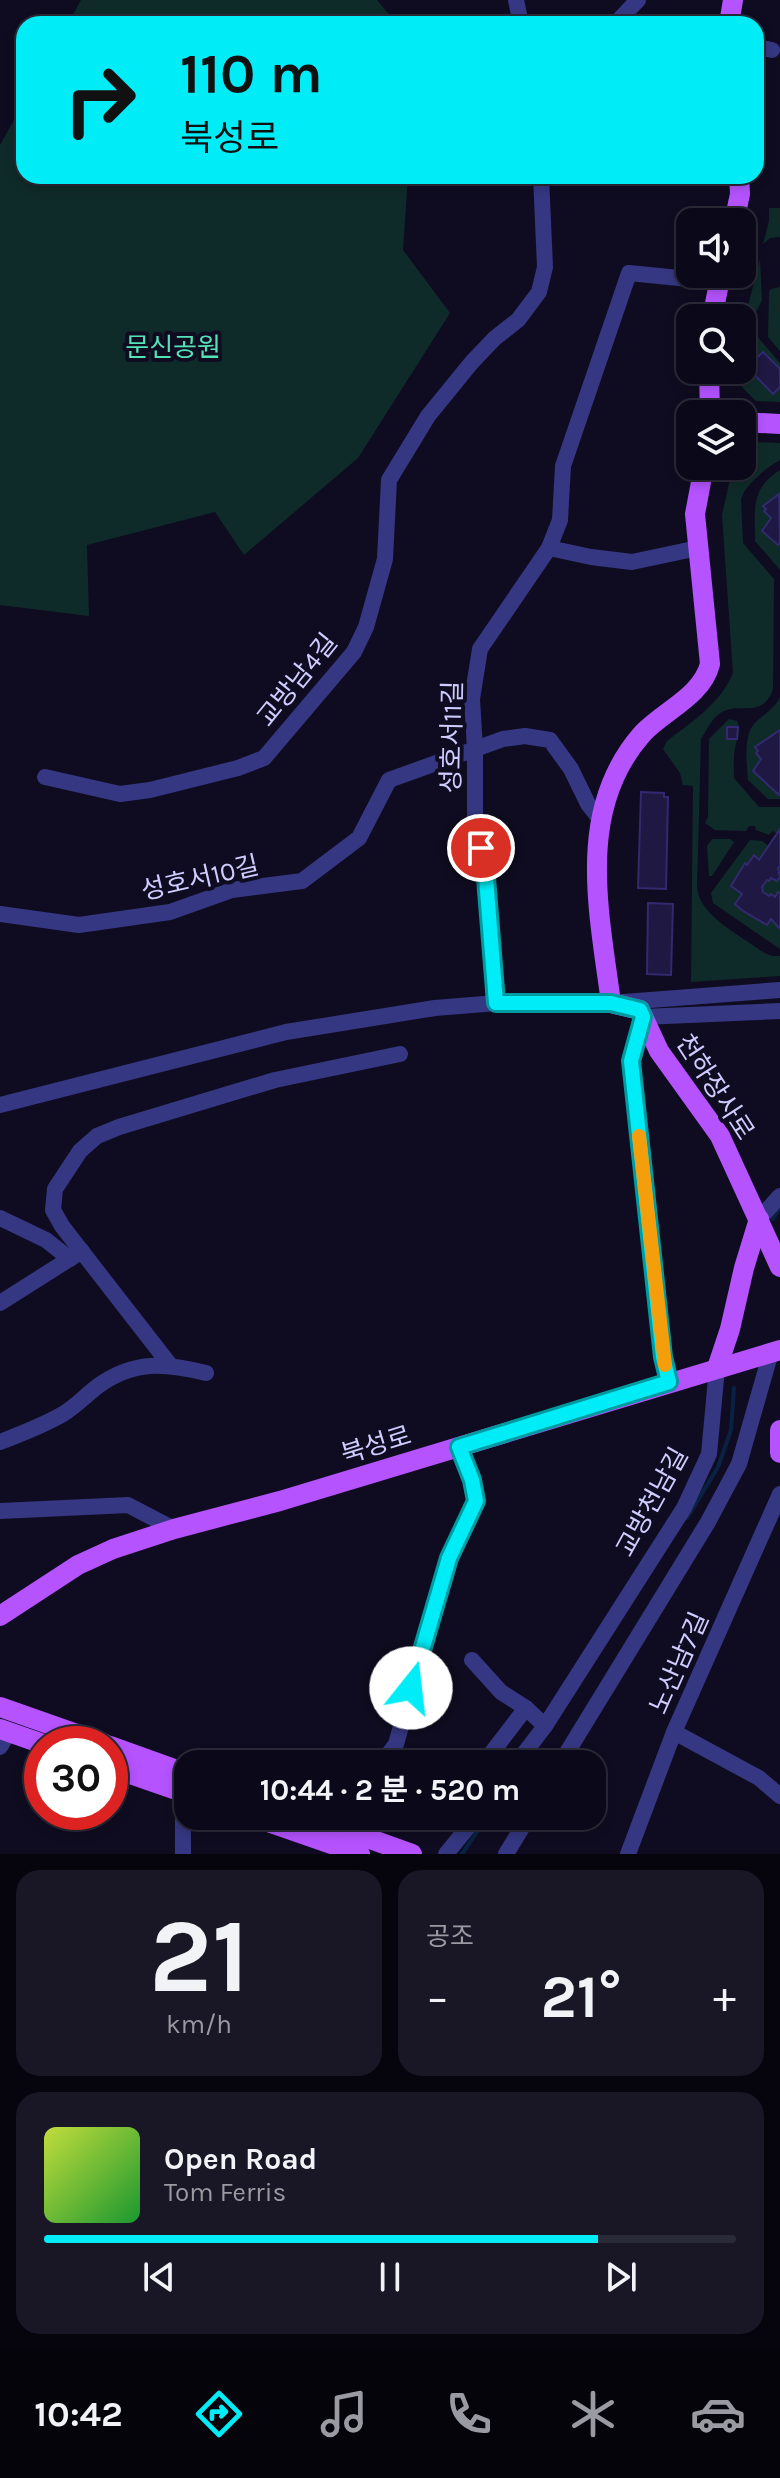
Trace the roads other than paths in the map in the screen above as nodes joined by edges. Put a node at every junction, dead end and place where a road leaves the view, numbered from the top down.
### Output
1 (638, 0) edge
2 (623, 16) edge
3 (541, 184) edge
4 (739, 184) edge
5 (737, 208) edge
6 (676, 276) edge
7 (756, 423) edge
8 (780, 424) edge
9 (701, 480) edge
10 (549, 548) junction
11 (698, 548) junction
12 (475, 749) junction
13 (45, 777) dead end
14 (600, 819) junction
15 (1, 916) edge
16 (780, 990) edge
17 (496, 1003) junction
18 (611, 1003) junction
19 (780, 1011) edge
20 (643, 1017) junction
21 (400, 1054) dead end
22 (0, 1105) edge
23 (780, 1196) edge
24 (0, 1218) edge
25 (759, 1219) junction
26 (778, 1254) edge
27 (76, 1255) junction
28 (0, 1303) edge
29 (776, 1351) edge
30 (170, 1365) junction
31 (717, 1368) junction
32 (206, 1373) dead end
33 (669, 1382) junction
34 (780, 1430) edge
35 (0, 1442) edge
36 (459, 1447) junction
37 (780, 1453) edge
38 (780, 1494) edge
39 (0, 1511) edge
40 (174, 1529) junction
41 (0, 1616) edge
42 (472, 1660) dead end
43 (0, 1707) edge
44 (526, 1708) junction
45 (54, 1726) edge
46 (545, 1726) junction
47 (674, 1732) junction
48 (3, 1736) edge
49 (24, 1740) edge
50 (392, 1750) edge
51 (494, 1750) edge
52 (527, 1750) edge
53 (569, 1750) edge
54 (128, 1756) edge
55 (128, 1772) edge
56 (174, 1781) edge
57 (174, 1784) edge
58 (780, 1796) edge
59 (184, 1830) edge
60 (291, 1830) edge
61 (366, 1830) edge
62 (466, 1830) edge
63 (521, 1830) edge
64 (183, 1854) edge
65 (360, 1854) edge
66 (412, 1854) edge
67 (446, 1854) edge
68 (506, 1854) edge
69 (628, 1854) edge

1 - 2 street
3 - 13 street, 교방남4길
4 - 5 main road
6 - 10 street, 성호서11길
7 - 8 main road
9 - 11 main road
10 - 11 street
10 - 12 street, 성호서11길
11 - 14 main road
12 - 14 street, 성호서10길
12 - 15 street, 성호서10길
12 - 17 street, 성호서11길
14 - 18 main road
16 - 18 street
17 - 18 street
17 - 22 street
18 - 20 main road, 천하장사로
19 - 20 street
20 - 25 main road, 천하장사로
20 - 33 street
21 - 27 street
23 - 25 street, 교방천남길
24 - 27 street
25 - 26 main road, 천하장사로
25 - 31 main road, 교방천남길
27 - 28 street
27 - 30 street
29 - 31 main road, 북성로
29 - 53 street
30 - 32 street
30 - 35 street
31 - 33 main road, 북성로
31 - 46 street, 교방천남길
33 - 36 main road, 북성로
34 - 37 main road
36 - 40 main road, 북성로
36 - 50 street
38 - 47 street, 노산남7길
39 - 40 street
40 - 41 main road, 북성로
42 - 44 street
43 - 45 main road
44 - 46 street
44 - 51 street
46 - 52 street, 교방천남길
47 - 58 street
47 - 69 street, 노산남7길
48 - 49 main road
54 - 56 main road
55 - 57 main road
59 - 64 street
60 - 65 main road
61 - 66 main road
62 - 67 street
63 - 68 street

